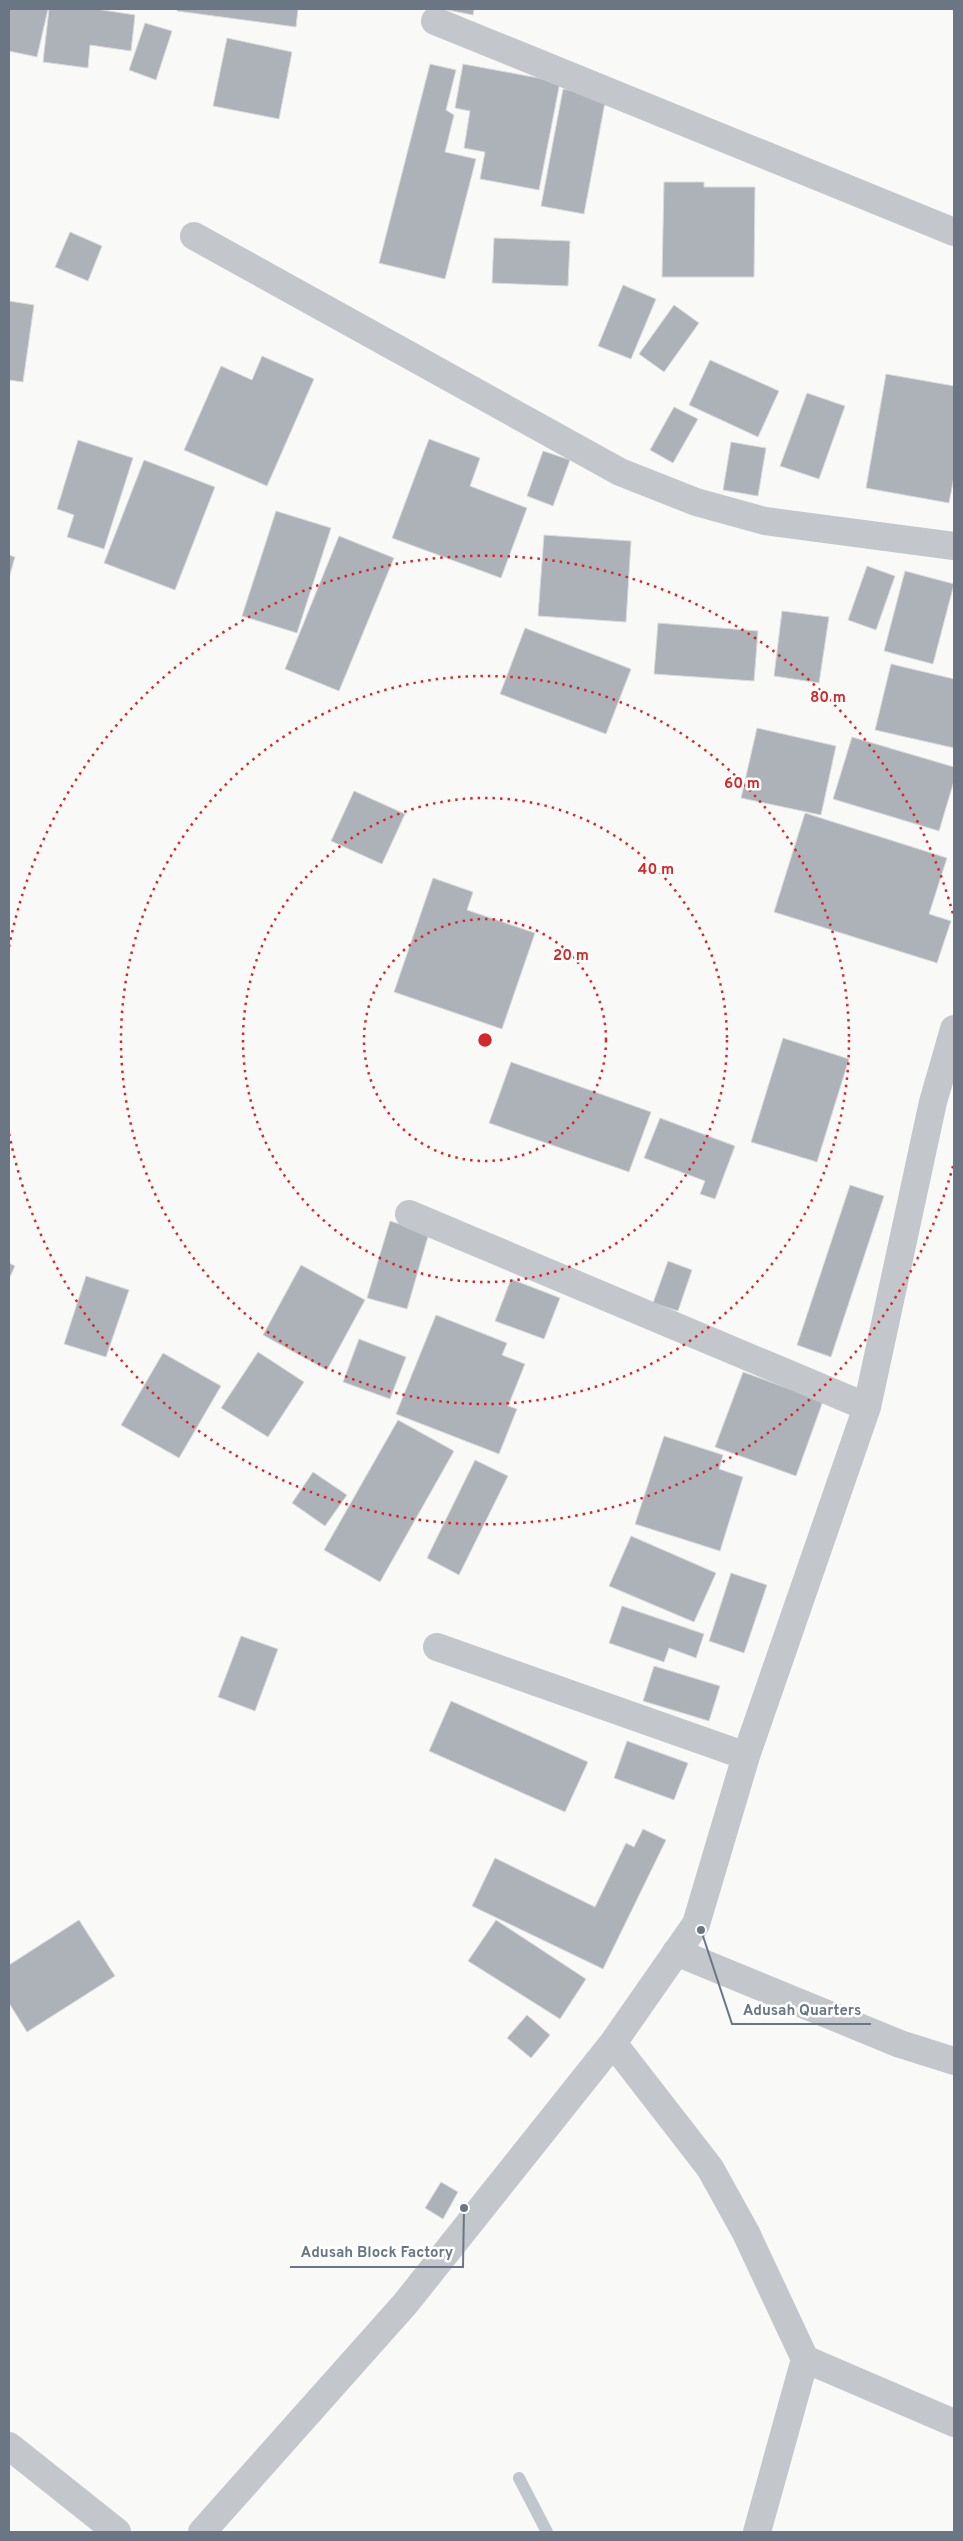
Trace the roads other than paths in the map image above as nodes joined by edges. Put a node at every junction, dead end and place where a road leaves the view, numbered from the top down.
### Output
1 (435, 21) dead end
2 (954, 232) edge
3 (194, 236) dead end
4 (954, 546) edge
5 (954, 1029) edge
6 (408, 1214) dead end
7 (867, 1407) junction
8 (437, 1647) dead end
9 (746, 1756) junction
10 (676, 1952) junction
11 (613, 2043) junction
12 (954, 2061) edge
13 (805, 2359) junction
14 (954, 2423) edge
15 (9, 2446) edge
16 (117, 2532) edge
17 (202, 2532) edge
18 (758, 2532) edge

1 - 2 street
3 - 4 street
5 - 7 street
6 - 7 street
7 - 9 street
8 - 9 street
9 - 10 street
10 - 11 street
10 - 12 street
11 - 13 street
11 - 17 street
13 - 14 street
13 - 18 street
15 - 16 street

